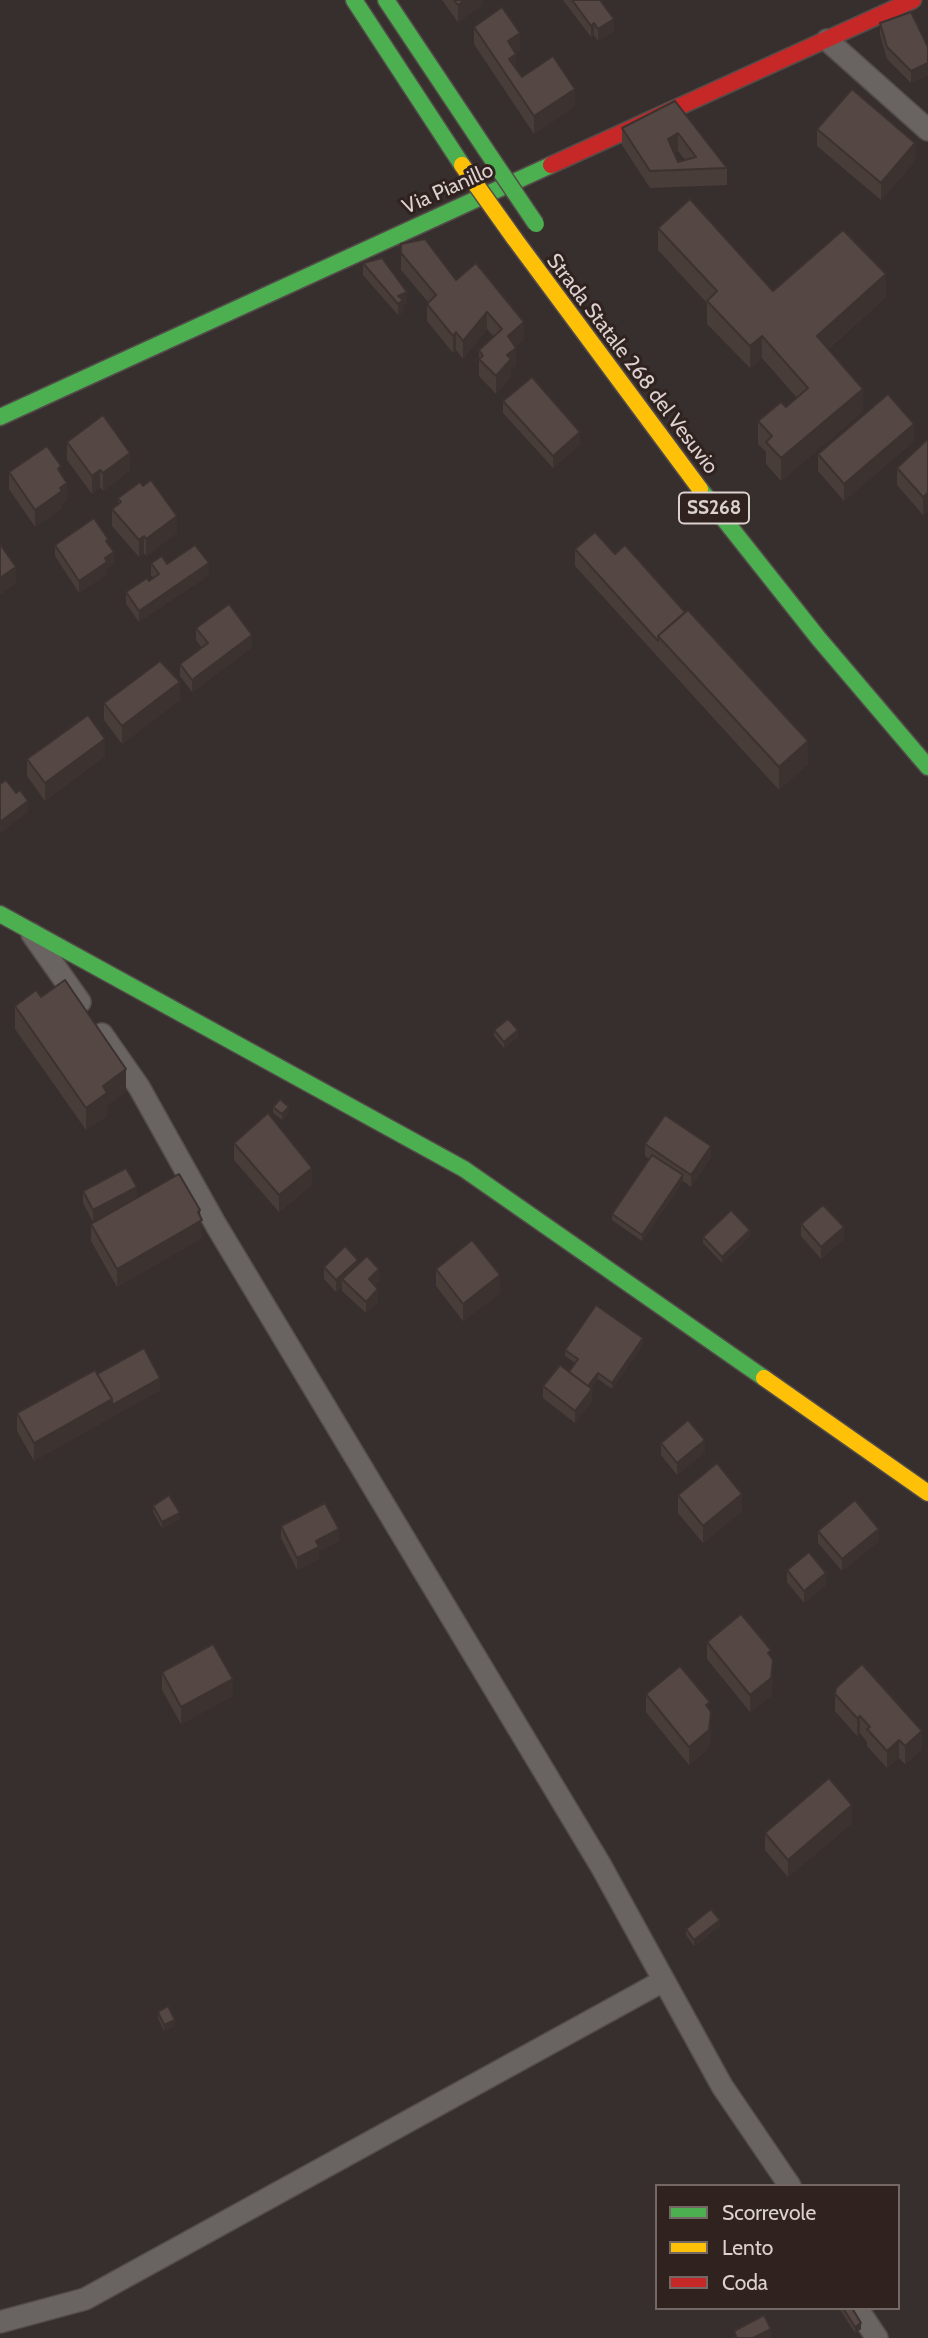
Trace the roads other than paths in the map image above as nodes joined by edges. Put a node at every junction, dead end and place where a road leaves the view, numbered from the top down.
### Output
1 (354, 0) edge
2 (386, 0) edge
3 (913, 0) edge
4 (827, 40) junction
5 (928, 130) edge
6 (540, 229) dead end
7 (0, 417) edge
8 (928, 767) edge
9 (0, 914) edge
10 (29, 930) junction
11 (928, 1493) edge
12 (663, 1981) junction
13 (789, 2184) edge
14 (858, 2310) edge
15 (0, 2322) edge
16 (877, 2338) edge

1 - 8 main road, Strada Statale 268 del Vesuvio / SS268, bridge
2 - 6 main road, bridge
3 - 4 main road, Via Pianillo
4 - 5 street
4 - 7 main road, Via Pianillo
9 - 10 main road
10 - 11 main road
10 - 12 street
12 - 13 street
12 - 15 street
14 - 16 street

